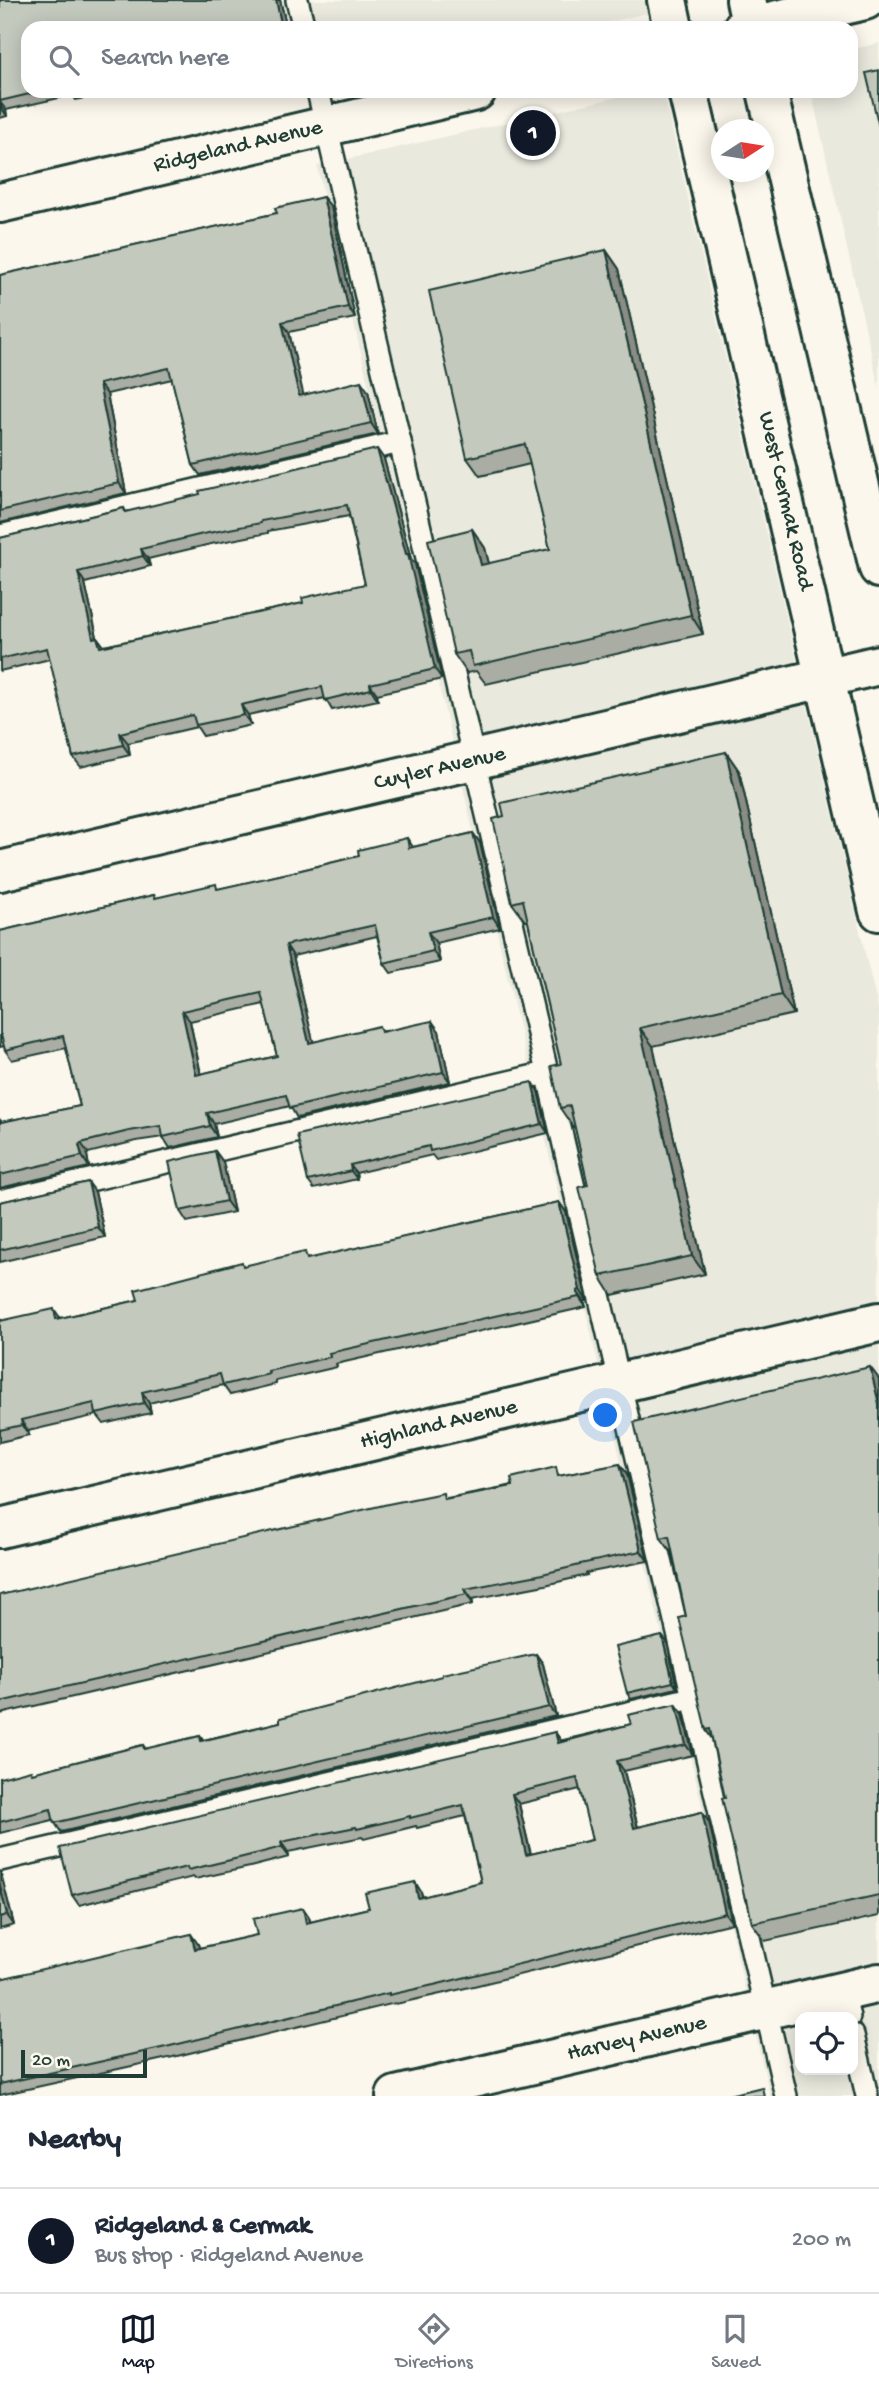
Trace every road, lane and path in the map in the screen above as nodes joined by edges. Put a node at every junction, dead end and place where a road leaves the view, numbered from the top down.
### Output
1 (297, 0) edge
2 (667, 0) edge
3 (865, 0) edge
4 (302, 21) edge
5 (672, 21) edge
6 (748, 21) edge
7 (416, 98) edge
8 (690, 98) edge
9 (769, 98) edge
10 (322, 109) edge
11 (0, 203) edge
12 (400, 442) junction
13 (0, 536) edge
14 (879, 568) edge
15 (879, 665) edge
16 (825, 678) junction
17 (474, 761) junction
18 (0, 871) edge
19 (879, 911) edge
20 (547, 1073) junction
21 (0, 1201) edge
22 (879, 1322) edge
23 (619, 1383) junction
24 (0, 1528) edge
25 (692, 1698) junction
26 (0, 1860) edge
27 (879, 1983) edge
28 (845, 2004) edge
29 (765, 2009) junction
30 (858, 2057) edge
31 (879, 2093) edge
32 (396, 2096) edge
33 (786, 2096) edge
34 (867, 2096) edge

1 - 4 lane
2 - 5 street
3 - 6 street
7 - 10 street, Ridgeland Avenue
8 - 16 street, West Cermak Road
9 - 14 street
10 - 11 street, Ridgeland Avenue
10 - 12 lane
12 - 13 lane
12 - 17 lane
15 - 16 street, Cuyler Avenue
16 - 17 street, Cuyler Avenue
16 - 19 street, West Cermak Road
17 - 18 street, Cuyler Avenue
17 - 20 lane
20 - 21 lane
20 - 23 lane
22 - 23 street, Highland Avenue
23 - 24 street, Highland Avenue
23 - 25 lane
25 - 26 lane
25 - 29 lane
27 - 28 street, Harvey Avenue
28 - 29 street, Harvey Avenue
29 - 32 street, Harvey Avenue
29 - 33 lane
30 - 34 lane
31 - 34 lane

